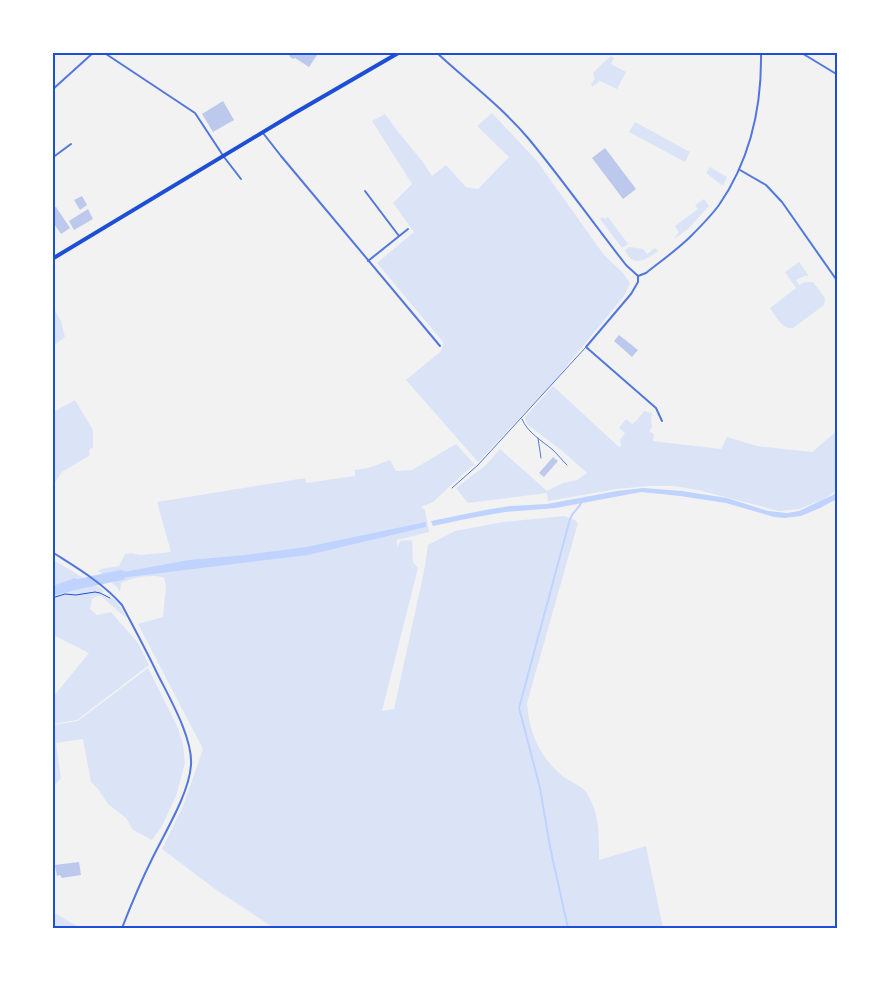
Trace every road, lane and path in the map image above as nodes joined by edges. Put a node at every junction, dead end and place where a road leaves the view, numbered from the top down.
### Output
1 (94, 52) edge
2 (103, 52) edge
3 (400, 52) edge
4 (436, 52) edge
5 (761, 52) edge
6 (800, 52) edge
7 (837, 74) edge
8 (52, 90) edge
9 (263, 132) junction
10 (72, 144) dead end
11 (224, 157) junction
12 (52, 158) edge
13 (740, 170) junction
14 (241, 179) dead end
15 (365, 191) dead end
16 (408, 229) dead end
17 (399, 236) junction
18 (52, 259) edge
19 (368, 261) junction
20 (638, 276) junction
21 (838, 282) edge
22 (440, 346) dead end
23 (586, 347) junction
24 (521, 418) junction
25 (662, 421) dead end
26 (538, 438) junction
27 (541, 458) dead end
28 (567, 465) dead end
29 (452, 488) dead end
30 (52, 552) edge
31 (52, 598) edge
32 (111, 598) dead end
33 (122, 928) edge

1 - 8 street
2 - 11 street
3 - 9 main road
4 - 20 street
5 - 13 street
6 - 7 street
9 - 11 main road
9 - 19 street
10 - 12 street
11 - 14 street
11 - 18 main road
13 - 20 street
13 - 21 street
15 - 17 street
16 - 17 street
17 - 19 street
19 - 22 street
20 - 23 street
23 - 24 lane
23 - 25 street
24 - 26 lane
24 - 29 lane
26 - 27 lane
26 - 28 lane
30 - 33 street
31 - 32 path

